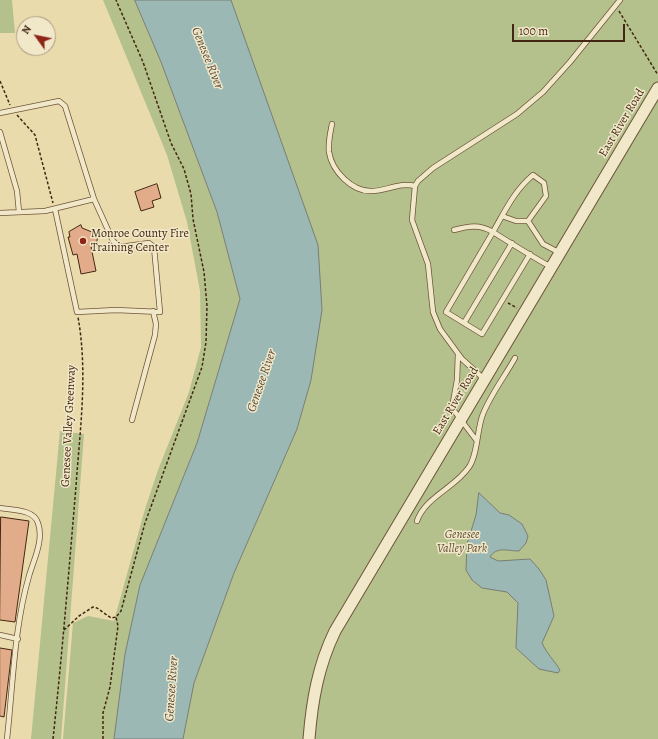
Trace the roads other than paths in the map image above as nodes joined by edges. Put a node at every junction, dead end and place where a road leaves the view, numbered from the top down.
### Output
1 (620, 0) edge
2 (658, 88) edge
3 (0, 113) edge
4 (332, 124) dead end
5 (0, 132) edge
6 (415, 186) junction
7 (94, 199) junction
8 (55, 209) junction
9 (19, 212) junction
10 (0, 213) edge
11 (502, 216) junction
12 (528, 221) junction
13 (454, 230) dead end
14 (493, 232) junction
15 (512, 243) junction
16 (560, 253) junction
17 (530, 254) junction
18 (551, 267) junction
19 (154, 311) junction
20 (464, 323) junction
21 (458, 354) junction
22 (515, 358) dead end
23 (484, 379) junction
24 (132, 420) dead end
25 (460, 420) junction
26 (477, 441) junction
27 (0, 508) edge
28 (417, 521) dead end
29 (0, 636) edge
30 (18, 639) junction
31 (7, 739) edge
32 (309, 739) edge

1 - 6 lane
2 - 16 street, East River Road
3 - 7 lane
4 - 6 lane
5 - 9 lane
6 - 21 lane
7 - 8 lane
7 - 19 lane
8 - 9 lane
8 - 19 lane
9 - 10 lane
11 - 12 lane
11 - 12 lane
11 - 14 lane
12 - 16 lane
13 - 14 lane
14 - 15 lane
14 - 20 lane
15 - 17 lane
15 - 20 lane
16 - 18 street, East River Road
17 - 18 lane
17 - 20 lane
18 - 23 street, East River Road
19 - 24 lane
21 - 23 lane
21 - 25 lane
22 - 26 lane
23 - 25 street, East River Road
25 - 26 lane
25 - 32 street, East River Road
26 - 28 lane
27 - 30 lane
29 - 30 lane
30 - 31 lane

